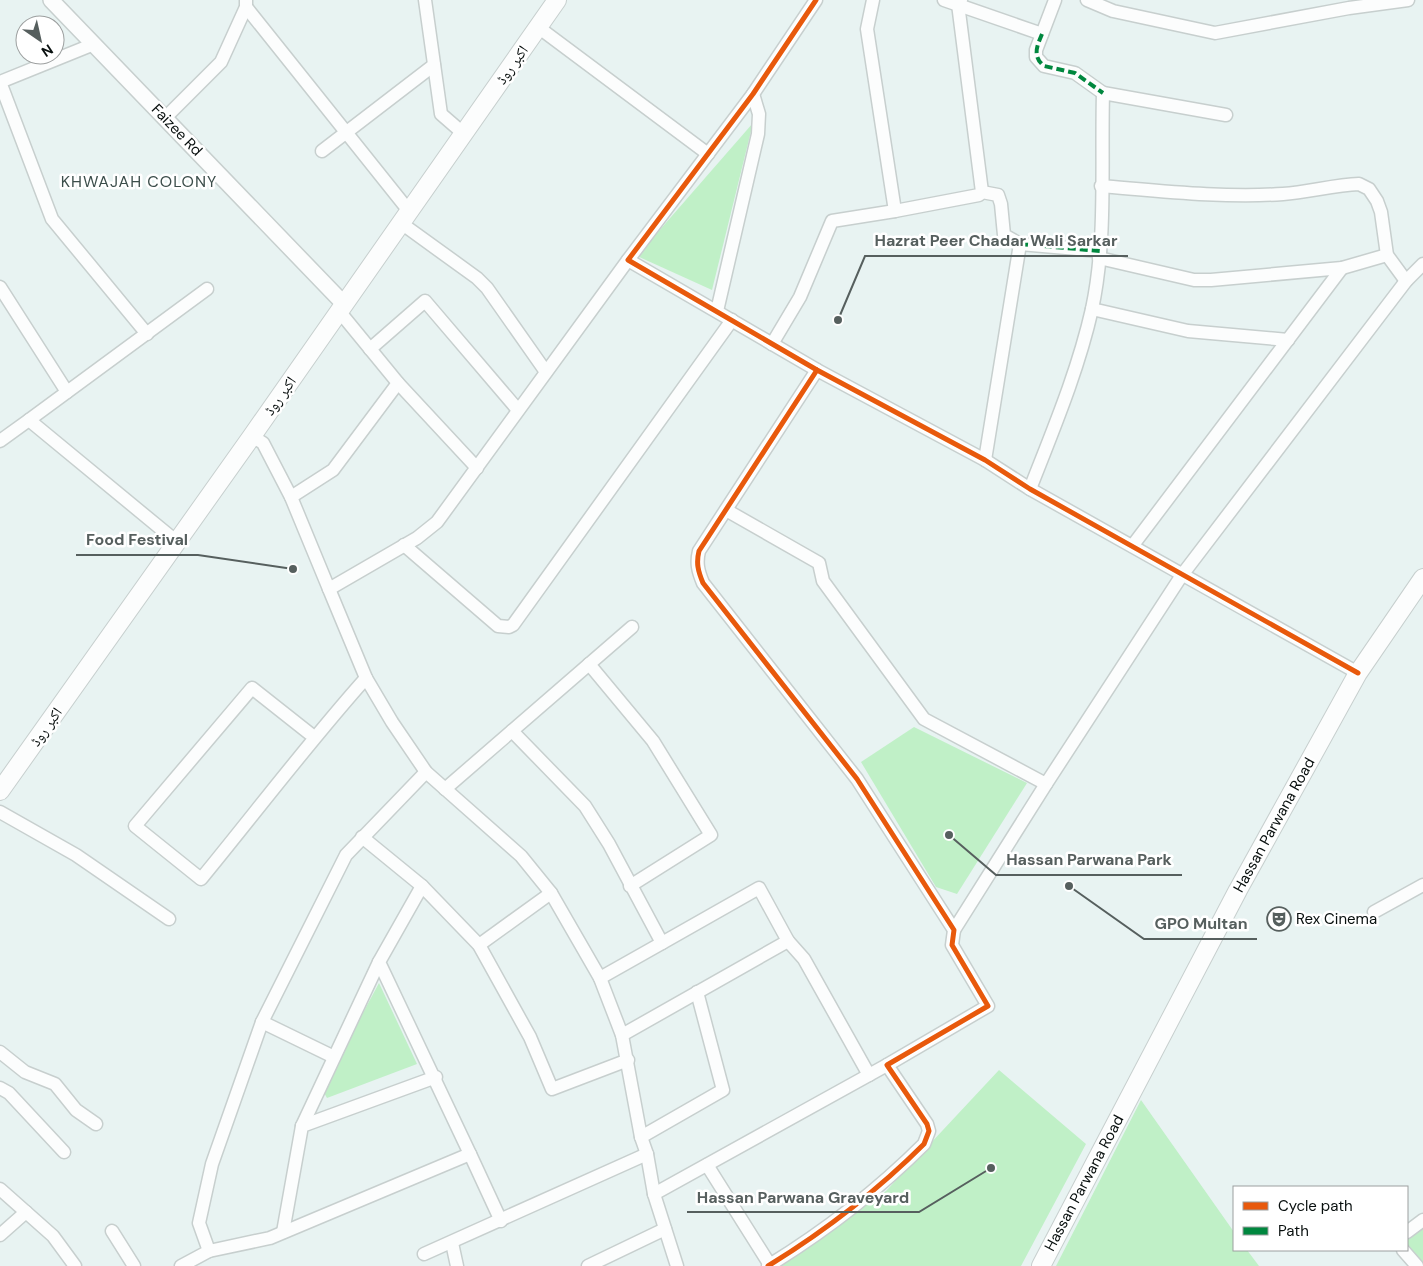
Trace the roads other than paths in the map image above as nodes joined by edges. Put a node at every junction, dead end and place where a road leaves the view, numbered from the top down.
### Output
1 (51, 0) edge
2 (425, 0) edge
3 (557, 0) edge
4 (816, 0) edge
5 (873, 0) edge
6 (944, 0) edge
7 (1055, 0) edge
8 (1087, 0) edge
9 (1408, 0) edge
10 (959, 2) edge
11 (246, 3) edge
12 (538, 27) junction
13 (1042, 34) junction
14 (94, 44) junction
15 (434, 65) junction
16 (0, 82) edge
17 (1102, 93) junction
18 (753, 94) junction
19 (1226, 114) dead end
20 (165, 118) junction
21 (347, 131) junction
22 (464, 134) junction
23 (322, 151) dead end
24 (708, 154) junction
25 (1101, 186) junction
26 (982, 192) junction
27 (895, 210) junction
28 (405, 217) junction
29 (1020, 244) junction
30 (1099, 255) junction
31 (1387, 255) junction
32 (628, 260) junction
33 (1423, 264) edge
34 (1342, 268) junction
35 (1406, 281) junction
36 (0, 287) edge
37 (207, 289) dead end
38 (342, 308) junction
39 (1092, 309) junction
40 (716, 312) junction
41 (732, 320) junction
42 (147, 334) junction
43 (1288, 340) junction
44 (772, 344) junction
45 (370, 349) junction
46 (817, 370) junction
47 (546, 372) junction
48 (398, 383) junction
49 (66, 392) junction
50 (518, 410) junction
51 (29, 420) junction
52 (2, 436) edge
53 (252, 436) junction
54 (984, 460) junction
55 (478, 468) junction
56 (1030, 489) junction
57 (291, 497) junction
58 (726, 510) junction
59 (177, 542) junction
60 (404, 545) junction
61 (1133, 545) junction
62 (1182, 575) junction
63 (1423, 578) edge
64 (329, 589) junction
65 (632, 627) dead end
66 (589, 664) junction
67 (1358, 672) junction
68 (366, 678) junction
69 (512, 731) junction
70 (314, 737) junction
71 (426, 772) junction
72 (1046, 784) junction
73 (445, 789) junction
74 (0, 791) edge
75 (0, 812) edge
76 (362, 837) junction
77 (1423, 885) edge
78 (422, 886) junction
79 (630, 886) junction
80 (551, 893) junction
81 (1374, 912) dead end
82 (169, 919) dead end
83 (954, 930) junction
84 (788, 941) junction
85 (662, 943) junction
86 (479, 945) junction
87 (379, 962) junction
88 (600, 978) junction
89 (697, 992) junction
90 (262, 1022) junction
91 (622, 1034) junction
92 (0, 1052) edge
93 (334, 1057) junction
94 (628, 1060) junction
95 (887, 1065) junction
96 (869, 1075) junction
97 (436, 1077) junction
98 (0, 1088) edge
99 (96, 1124) dead end
100 (302, 1126) junction
101 (641, 1137) junction
102 (64, 1152) dead end
103 (470, 1154) junction
104 (647, 1154) junction
105 (707, 1166) junction
106 (0, 1189) edge
107 (654, 1194) junction
108 (26, 1212) junction
109 (1423, 1220) edge
110 (501, 1221) junction
111 (665, 1229) junction
112 (112, 1231) dead end
113 (1408, 1231) edge
114 (283, 1232) junction
115 (0, 1235) edge
116 (452, 1243) junction
117 (209, 1251) junction
118 (1404, 1251) edge
119 (424, 1254) dead end
120 (75, 1266) edge
121 (134, 1266) edge
122 (181, 1266) edge
123 (457, 1266) edge
124 (588, 1266) edge
125 (677, 1266) edge
126 (769, 1266) edge
127 (1041, 1266) edge
128 (1417, 1266) edge

1 - 14 street, Faizee Rd
2 - 15 street
3 - 12 main road, اکبر روڈ
4 - 18 street
5 - 27 street
6 - 10 street
7 - 13 street
8 - 9 street
10 - 13 street
10 - 26 street
11 - 20 street
11 - 21 street
12 - 22 main road, اکبر روڈ
12 - 24 street
13 - 17 street
14 - 16 street
14 - 20 street, Faizee Rd
15 - 21 street
15 - 22 street
16 - 42 street
17 - 19 street
17 - 25 street
18 - 24 street
18 - 40 street
20 - 38 street, Faizee Rd
21 - 23 street
21 - 28 street
22 - 28 main road, اکبر روڈ
24 - 32 street
25 - 30 street
25 - 31 street
26 - 27 street
26 - 29 street
27 - 44 street
28 - 38 main road, اکبر روڈ
28 - 47 street
29 - 30 street
29 - 54 street
30 - 34 street
30 - 39 street
31 - 34 street
31 - 35 street
32 - 40 street
32 - 47 street
33 - 35 street
34 - 43 street
35 - 62 street
36 - 49 street
37 - 42 street
38 - 45 street
38 - 53 main road, اکبر روڈ
39 - 43 street
39 - 56 street
40 - 41 street
41 - 44 street
41 - 60 street
42 - 49 street
43 - 61 street
44 - 46 street
45 - 48 street
45 - 50 street
46 - 54 street
46 - 58 street
47 - 50 street
48 - 55 street
48 - 57 street
49 - 51 street
50 - 55 street
51 - 52 street
51 - 59 street
53 - 57 street
53 - 59 main road, اکبر روڈ
54 - 56 street
55 - 60 street
56 - 61 street
57 - 64 street
58 - 72 street
58 - 83 street
59 - 74 main road, اکبر روڈ
60 - 64 street
61 - 62 street
62 - 67 street
62 - 72 street
63 - 67 main road, Hassan Parwana Road
64 - 68 street
65 - 66 street
66 - 69 street
66 - 79 street
67 - 127 main road, Hassan Parwana Road
68 - 70 street
68 - 71 street
69 - 73 street
69 - 79 street
70 - 70 street
71 - 73 street
71 - 76 street
72 - 83 street
73 - 80 street
75 - 82 street
76 - 78 street
76 - 90 street
77 - 81 street
78 - 86 street
78 - 87 street
79 - 85 street
80 - 86 street
80 - 88 street
83 - 95 street
84 - 85 street
84 - 89 street
84 - 96 street
85 - 88 street
86 - 94 street
87 - 93 street
87 - 97 street
88 - 91 street
89 - 91 street
89 - 101 street
90 - 93 street
90 - 117 street
91 - 94 street
92 - 99 street
93 - 100 street
94 - 101 street
95 - 96 street
95 - 126 street
96 - 105 street
97 - 100 street
97 - 103 street
98 - 102 street
100 - 114 street
101 - 104 street
103 - 110 street
103 - 114 street
104 - 107 street
104 - 110 street
105 - 107 street
105 - 126 street
106 - 108 street
107 - 111 street
108 - 115 street
108 - 120 street
109 - 113 street
110 - 116 street
111 - 124 street
111 - 125 street
112 - 121 street
114 - 117 street
116 - 119 street
116 - 123 street
117 - 122 street
118 - 128 street

